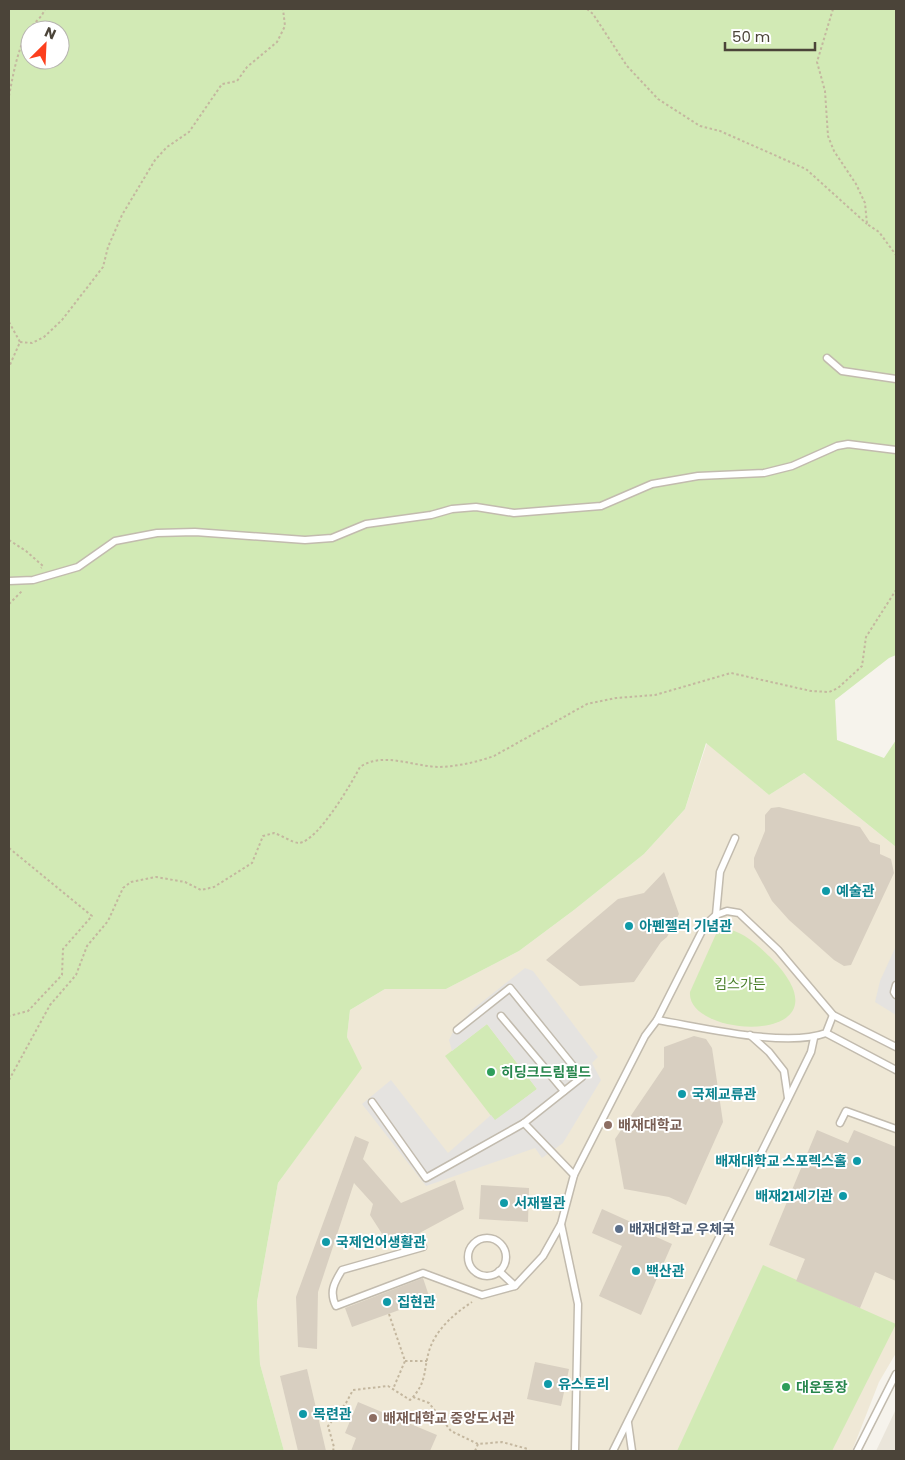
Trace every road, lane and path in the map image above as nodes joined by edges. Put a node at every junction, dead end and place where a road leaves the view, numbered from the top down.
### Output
1 (45, 9) edge
2 (283, 9) edge
3 (587, 9) edge
4 (833, 9) edge
5 (9, 96) edge
6 (866, 224) junction
7 (896, 255) edge
8 (9, 322) edge
9 (20, 342) junction
10 (827, 358) dead end
11 (9, 367) edge
12 (896, 379) edge
13 (896, 450) edge
14 (9, 540) edge
15 (42, 566) dead end
16 (9, 581) edge
17 (896, 590) edge
18 (735, 838) dead end
19 (9, 848) edge
20 (716, 915) junction
21 (896, 985) edge
22 (896, 995) edge
23 (833, 1015) junction
24 (9, 1016) edge
25 (501, 1016) dead end
26 (658, 1020) junction
27 (458, 1030) dead end
28 (826, 1033) junction
29 (749, 1034) junction
30 (814, 1038) junction
31 (896, 1047) edge
32 (896, 1070) edge
33 (9, 1080) edge
34 (564, 1091) junction
35 (788, 1099) junction
36 (372, 1102) dead end
37 (524, 1123) junction
38 (840, 1123) dead end
39 (896, 1129) edge
40 (574, 1175) junction
41 (561, 1224) junction
42 (422, 1247) dead end
43 (499, 1271) junction
44 (515, 1286) junction
45 (482, 1295) junction
46 (389, 1314) dead end
47 (406, 1361) junction
48 (427, 1361) junction
49 (896, 1374) edge
50 (393, 1390) junction
51 (413, 1397) junction
52 (628, 1423) junction
53 (478, 1444) junction
54 (333, 1451) edge
55 (475, 1451) edge
56 (529, 1451) edge
57 (575, 1451) edge
58 (613, 1451) edge
59 (632, 1451) edge
60 (857, 1451) edge

1 - 5 path
2 - 9 path
3 - 6 path
4 - 6 path
6 - 7 path
8 - 9 path
9 - 11 path
10 - 12 lane
13 - 16 lane
14 - 15 path
17 - 33 path
18 - 20 lane
19 - 24 path
20 - 23 lane
20 - 26 lane
21 - 22 lane
23 - 28 lane
23 - 31 lane
25 - 34 lane
26 - 29 lane
26 - 40 lane
27 - 34 lane
28 - 30 lane
28 - 32 lane
29 - 30 lane
29 - 35 lane
30 - 35 lane
34 - 37 lane
35 - 52 lane
36 - 37 lane
37 - 40 lane
38 - 39 lane
40 - 41 lane
41 - 44 lane
41 - 57 lane
42 - 45 lane
43 - 43 lane
43 - 44 lane
44 - 45 lane
45 - 48 path
46 - 47 path
47 - 48 path
47 - 50 path
48 - 51 path
49 - 60 lane
50 - 51 path
50 - 54 path
51 - 53 path
52 - 58 lane
52 - 59 lane
53 - 55 path
53 - 56 path

